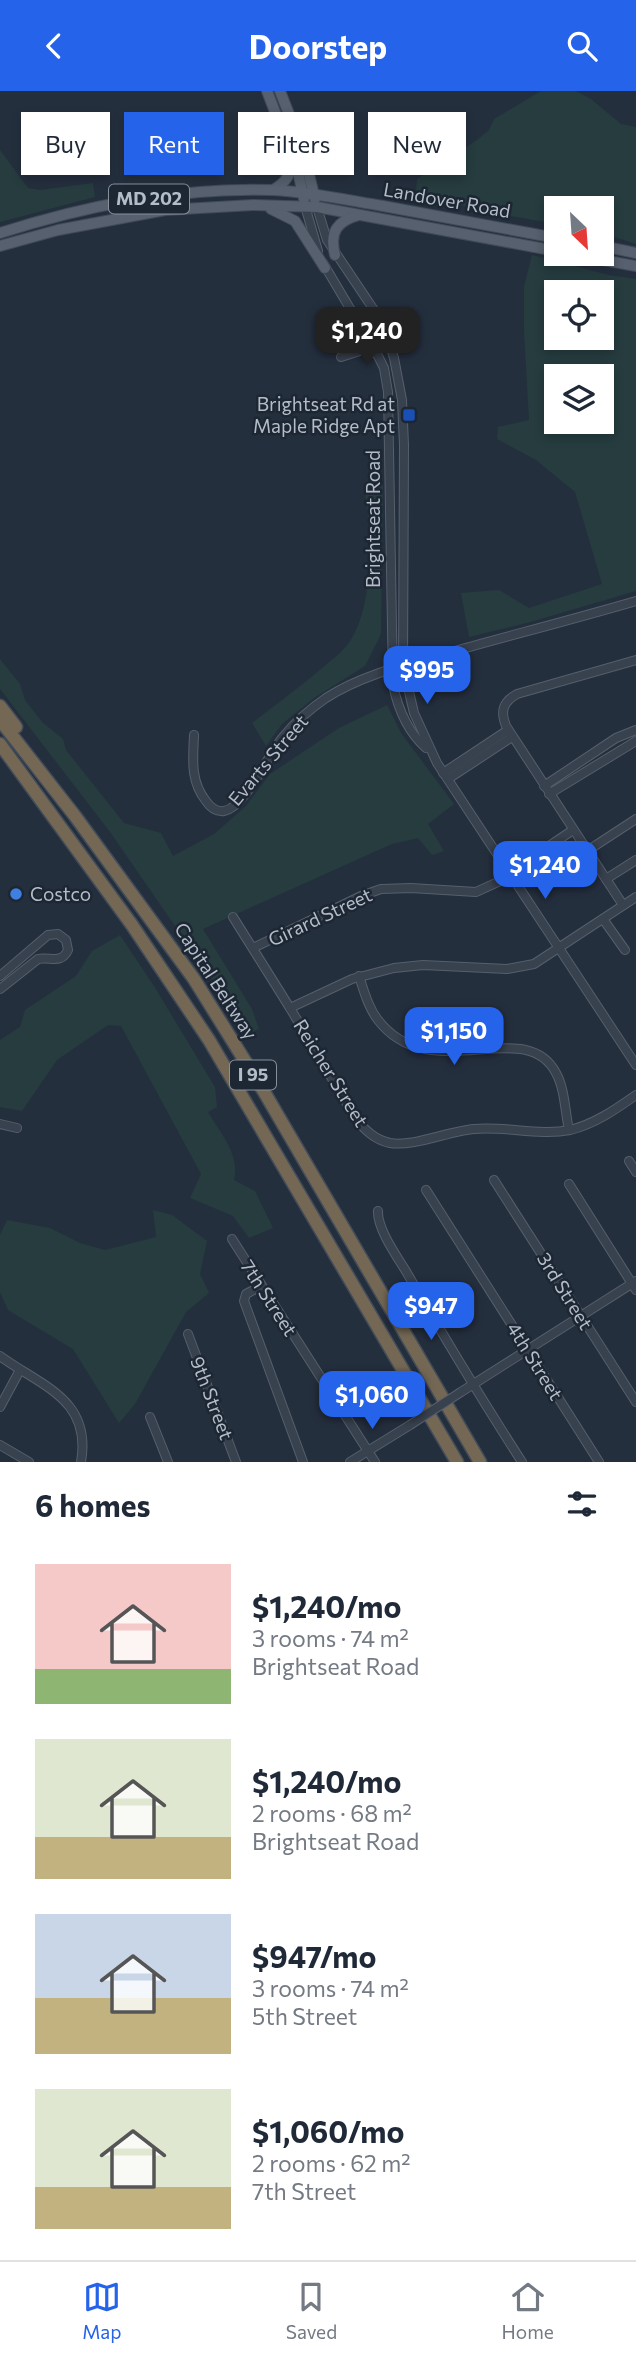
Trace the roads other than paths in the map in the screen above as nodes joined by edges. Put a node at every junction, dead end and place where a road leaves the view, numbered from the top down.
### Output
1 (267, 91) edge
2 (280, 91) edge
3 (275, 112) edge
4 (288, 175) edge
5 (297, 175) edge
6 (273, 190) junction
7 (302, 193) junction
8 (314, 195) junction
9 (253, 205) junction
10 (305, 206) junction
11 (317, 207) junction
12 (360, 215) junction
13 (0, 233) edge
14 (544, 236) edge
15 (0, 246) edge
16 (614, 248) edge
17 (544, 249) edge
18 (636, 253) edge
19 (335, 255) junction
20 (614, 262) edge
21 (636, 266) edge
22 (325, 268) junction
23 (377, 354) junction
24 (341, 357) dead end
25 (636, 601) edge
26 (636, 660) edge
27 (404, 666) junction
28 (392, 669) junction
29 (0, 706) edge
30 (0, 720) edge
31 (636, 730) edge
32 (510, 733) junction
33 (194, 735) dead end
34 (636, 741) edge
35 (0, 744) edge
36 (431, 753) junction
37 (0, 757) edge
38 (446, 776) junction
39 (547, 790) junction
40 (636, 819) edge
41 (573, 830) junction
42 (66, 835) junction
43 (587, 851) junction
44 (636, 860) edge
45 (501, 861) junction
46 (525, 862) junction
47 (513, 879) junction
48 (606, 879) junction
49 (636, 897) edge
50 (624, 905) junction
51 (233, 918) dead end
52 (603, 919) junction
53 (170, 944) junction
54 (253, 948) junction
55 (559, 949) junction
56 (625, 950) dead end
57 (0, 976) edge
58 (359, 976) junction
59 (0, 989) edge
60 (290, 1008) junction
61 (636, 1065) edge
62 (636, 1095) edge
63 (0, 1124) edge
64 (18, 1128) dead end
65 (569, 1130) junction
66 (629, 1161) dead end
67 (636, 1172) edge
68 (494, 1180) dead end
69 (569, 1184) dead end
70 (426, 1190) dead end
71 (378, 1211) dead end
72 (232, 1239) dead end
73 (635, 1284) edge
74 (261, 1286) junction
75 (581, 1316) junction
76 (188, 1335) dead end
77 (528, 1350) junction
78 (0, 1356) edge
79 (20, 1370) junction
80 (473, 1385) junction
81 (636, 1402) edge
82 (0, 1407) edge
83 (150, 1417) dead end
84 (0, 1445) edge
85 (368, 1451) junction
86 (29, 1462) edge
87 (81, 1462) edge
88 (168, 1462) edge
89 (236, 1462) edge
90 (303, 1462) edge
91 (350, 1462) edge
92 (375, 1462) edge
93 (457, 1462) edge
94 (480, 1462) edge
95 (522, 1462) edge
96 (599, 1462) edge

1 - 3 main road, Brightseat Road
2 - 8 main road, Brightseat Road
4 - 6 main road
5 - 7 main road, Brightseat Road
6 - 7 main road, Landover Road / MD 202
6 - 13 main road, Landover Road / MD 202
7 - 8 main road, Landover Road / MD 202
7 - 10 main road, Brightseat Road
8 - 11 main road, Brightseat Road
8 - 14 main road, Landover Road / MD 202
9 - 10 main road, Landover Road / MD 202
9 - 15 main road, Landover Road / MD 202
9 - 22 main road
10 - 11 main road, Landover Road / MD 202
10 - 22 street, Brightseat Road
11 - 12 main road, Landover Road / MD 202
11 - 19 street, Brightseat Road
12 - 17 main road, Landover Road / MD 202
12 - 19 main road
16 - 18 main road
19 - 27 street, Brightseat Road
20 - 21 main road
22 - 23 street, Brightseat Road
23 - 24 street
23 - 28 street, Brightseat Road
25 - 27 street, Evarts Street
26 - 32 street
27 - 28 street, Evarts Street
27 - 36 street, Brightseat Road
28 - 33 street, Evarts Street
28 - 36 street, Brightseat Road
29 - 53 highway
30 - 53 highway, Capital Beltway / I 95
31 - 39 street
32 - 38 street
32 - 39 street
34 - 39 street
35 - 42 highway, Capital Beltway / I 95
36 - 38 street, Brightseat Road
37 - 42 highway
38 - 45 street, Brightseat Road
39 - 41 street
40 - 43 street
41 - 43 street
41 - 46 street
42 - 93 highway, Capital Beltway / I 95
43 - 48 street
44 - 48 street
45 - 46 street
45 - 47 street, Brightseat Road
46 - 47 street
47 - 54 street, Girard Street
47 - 55 street, Brightseat Road
48 - 50 street
49 - 50 street
50 - 52 street
51 - 54 street, Reicher Street
52 - 55 street
52 - 56 street
53 - 94 highway, Capital Beltway / I 95
54 - 60 street, Reicher Street
55 - 58 street
55 - 61 street, Brightseat Road
57 - 59 street
58 - 60 street
58 - 65 street
60 - 65 street, Reicher Street
62 - 65 street, Reicher Street
63 - 64 street
66 - 67 street
68 - 75 street, 3rd Street
69 - 73 street
70 - 77 street, 4th Street
71 - 80 street
72 - 74 street, 7th Street
73 - 75 street
74 - 85 street, 7th Street
74 - 90 street
75 - 77 street
75 - 81 street, 3rd Street
76 - 89 street, 9th Street
77 - 80 street
77 - 96 street, 4th Street
78 - 79 street
79 - 82 street
79 - 87 street
80 - 85 street, bridge
80 - 95 street
83 - 88 street
84 - 86 street
85 - 91 street
85 - 92 street, 7th Street

